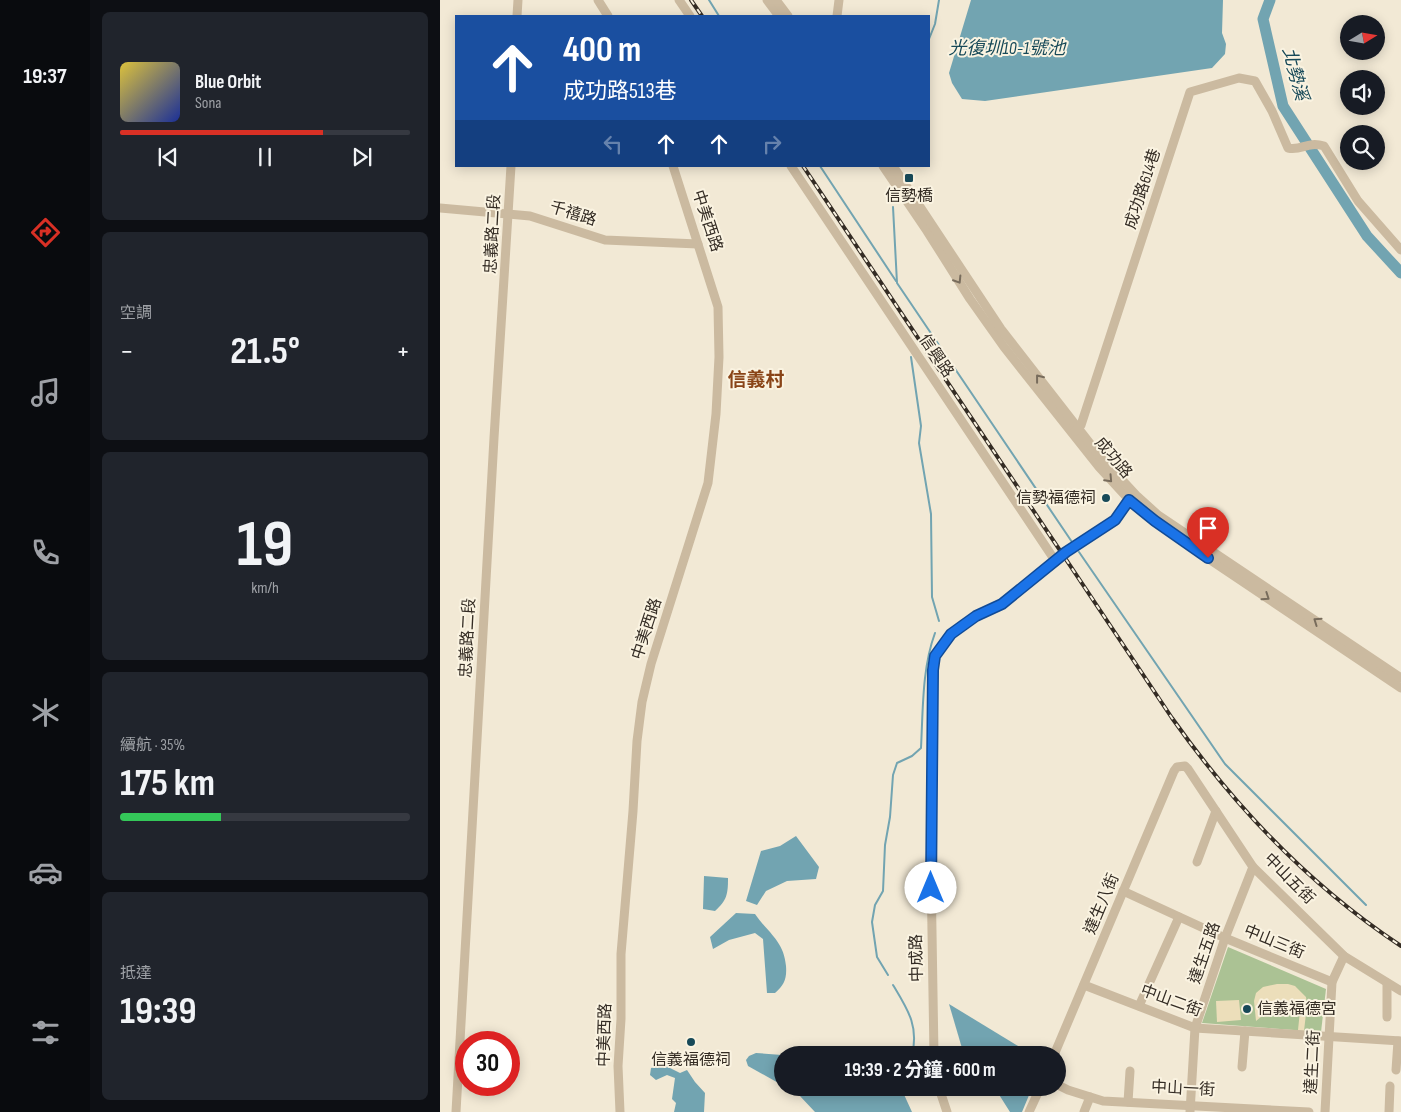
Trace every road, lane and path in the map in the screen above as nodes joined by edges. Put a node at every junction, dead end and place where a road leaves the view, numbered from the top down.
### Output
1 (518, 0) edge
2 (598, 0) edge
3 (679, 0) edge
4 (767, 0) edge
5 (776, 0) edge
6 (839, 0) edge
7 (517, 15) edge
8 (607, 15) edge
9 (689, 15) edge
10 (778, 15) edge
11 (787, 15) edge
12 (837, 15) edge
13 (511, 167) edge
14 (673, 167) edge
15 (792, 167) edge
16 (884, 167) edge
17 (894, 167) edge
18 (440, 208) edge
19 (509, 214) junction
20 (698, 244) junction
21 (1401, 250) edge
22 (1076, 431) junction
23 (1133, 498) junction
24 (1056, 562) junction
25 (1401, 678) edge
26 (1401, 688) edge
27 (1180, 766) joint
28 (1216, 811) junction
29 (1197, 862) dead end
30 (1253, 867) junction
31 (1123, 891) junction
32 (1179, 917) junction
33 (1225, 938) junction
34 (1344, 956) junction
35 (1332, 982) junction
36 (1387, 983) junction
37 (1084, 985) junction
38 (1401, 991) edge
39 (1139, 1006) junction
40 (1386, 1017) dead end
41 (1195, 1028) junction
42 (1245, 1032) junction
43 (1330, 1037) junction
44 (1399, 1041) edge
45 (934, 1046) edge
46 (1058, 1046) edge
47 (1242, 1067) dead end
48 (1396, 1070) dead end
49 (1130, 1071) dead end
50 (1390, 1086) dead end
51 (1066, 1088) edge
52 (942, 1096) edge
53 (1036, 1096) edge
54 (1090, 1097) junction
55 (1128, 1102) junction
56 (1191, 1108) edge
57 (456, 1112) edge
58 (620, 1112) edge
59 (947, 1112) edge
60 (1029, 1112) edge
61 (1084, 1112) edge
62 (1309, 1112) edge
63 (1325, 1112) edge
64 (1389, 1112) edge

1 - 7 street
2 - 8 street
3 - 9 street
4 - 10 street
5 - 11 street
6 - 12 street
13 - 19 street, 忠義路二段
14 - 20 street, 中美西路
15 - 24 street, 信興路
16 -> 22 street, 成功路
22 -> 17 street, 成功路
18 - 19 street, 千禧路
19 - 20 street, 千禧路
19 - 57 street, 忠義路二段
20 - 58 street, 中美西路
21 - 22 street, 成功路614巷
22 - 23 street, 成功路
23 - 24 street, 中成路
25 -> 23 street, 成功路
23 -> 26 street, 成功路
24 - 45 street, 中成路
27 - 28 street, 中山五街
27 - 31 street, 達生八街
28 - 29 street
28 - 30 street, 中山五街
30 - 33 street, 達生五路
30 - 34 street, 中山五街
31 - 32 street, 中山三街
31 - 37 street, 達生八街
32 - 33 street, 中山三街
32 - 39 street
33 - 35 street, 中山三街
33 - 41 street, 達生五路
34 - 35 street, 達生二街
34 - 36 street, 中山五街
35 - 43 street, 達生二街
36 - 38 street, 中山五街
36 - 40 street
37 - 39 street, 中山二街
37 - 46 street, 達生八街
39 - 41 street, 中山二街
41 - 42 street, 中山二街
41 - 56 street, 達生五路
42 - 43 street, 中山二街
42 - 47 street
43 - 44 street, 中山二街
43 - 63 street, 達生二街
44 - 48 street
49 - 55 street
50 - 64 street
51 - 54 street, 中山一街
52 - 59 street
53 - 60 street
54 - 55 street, 中山一街
54 - 61 street
55 - 56 street, 中山一街
56 - 62 street, 中山一街

